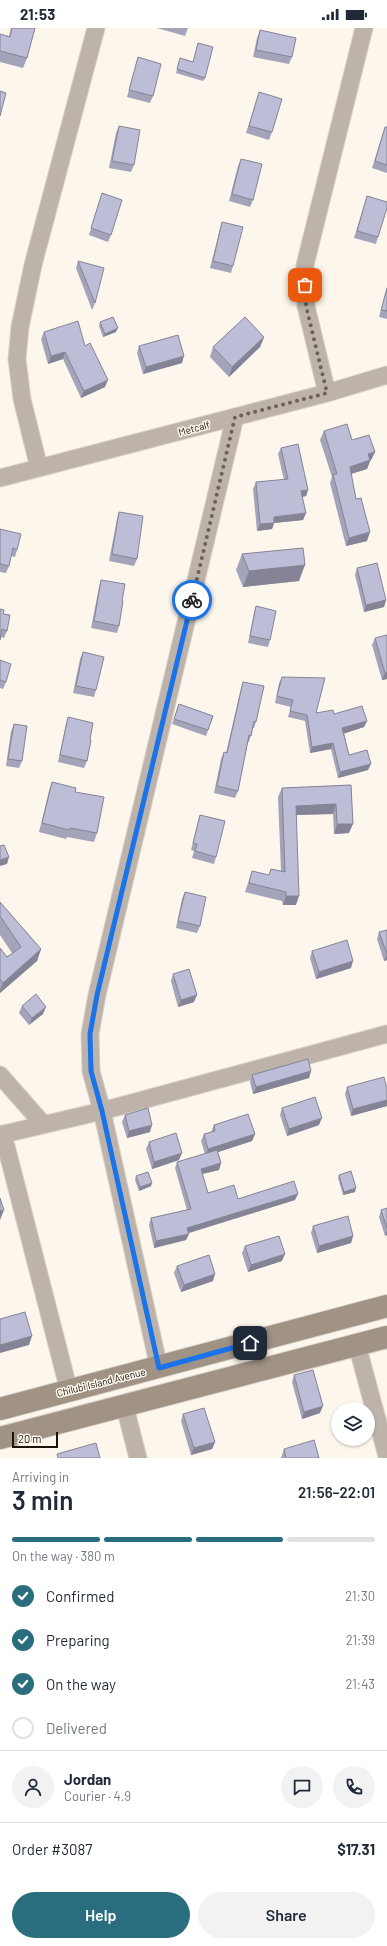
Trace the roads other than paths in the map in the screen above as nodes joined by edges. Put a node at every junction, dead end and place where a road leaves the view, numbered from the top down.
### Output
1 (96, 28) edge
2 (362, 29) edge
3 (387, 377) edge
4 (327, 393) junction
5 (235, 417) junction
6 (39, 468) junction
7 (0, 478) edge
8 (387, 1034) edge
9 (0, 1075) edge
10 (102, 1111) junction
11 (43, 1124) junction
12 (1, 1135) edge
13 (387, 1306) edge
14 (387, 1337) edge
15 (357, 1345) junction
16 (159, 1368) junction
17 (69, 1391) junction
18 (125, 1407) junction
19 (0, 1409) edge
20 (0, 1438) edge
21 (387, 1456) edge
22 (138, 1458) edge

1 - 6 street
2 - 4 street
3 - 4 street, Metcalf
4 - 5 street, Metcalf
5 - 6 street, Metcalf
5 - 10 street
6 - 7 street, Metcalf
8 - 10 street
9 - 11 street
10 - 11 street
10 - 16 street
11 - 12 street
12 - 17 street
13 - 16 street, Chilubi Island Avenue
14 - 15 street
15 - 18 street
15 - 21 street
16 - 17 street, Chilubi Island Avenue
17 - 19 street, Chilubi Island Avenue
18 - 20 street
18 - 22 street

